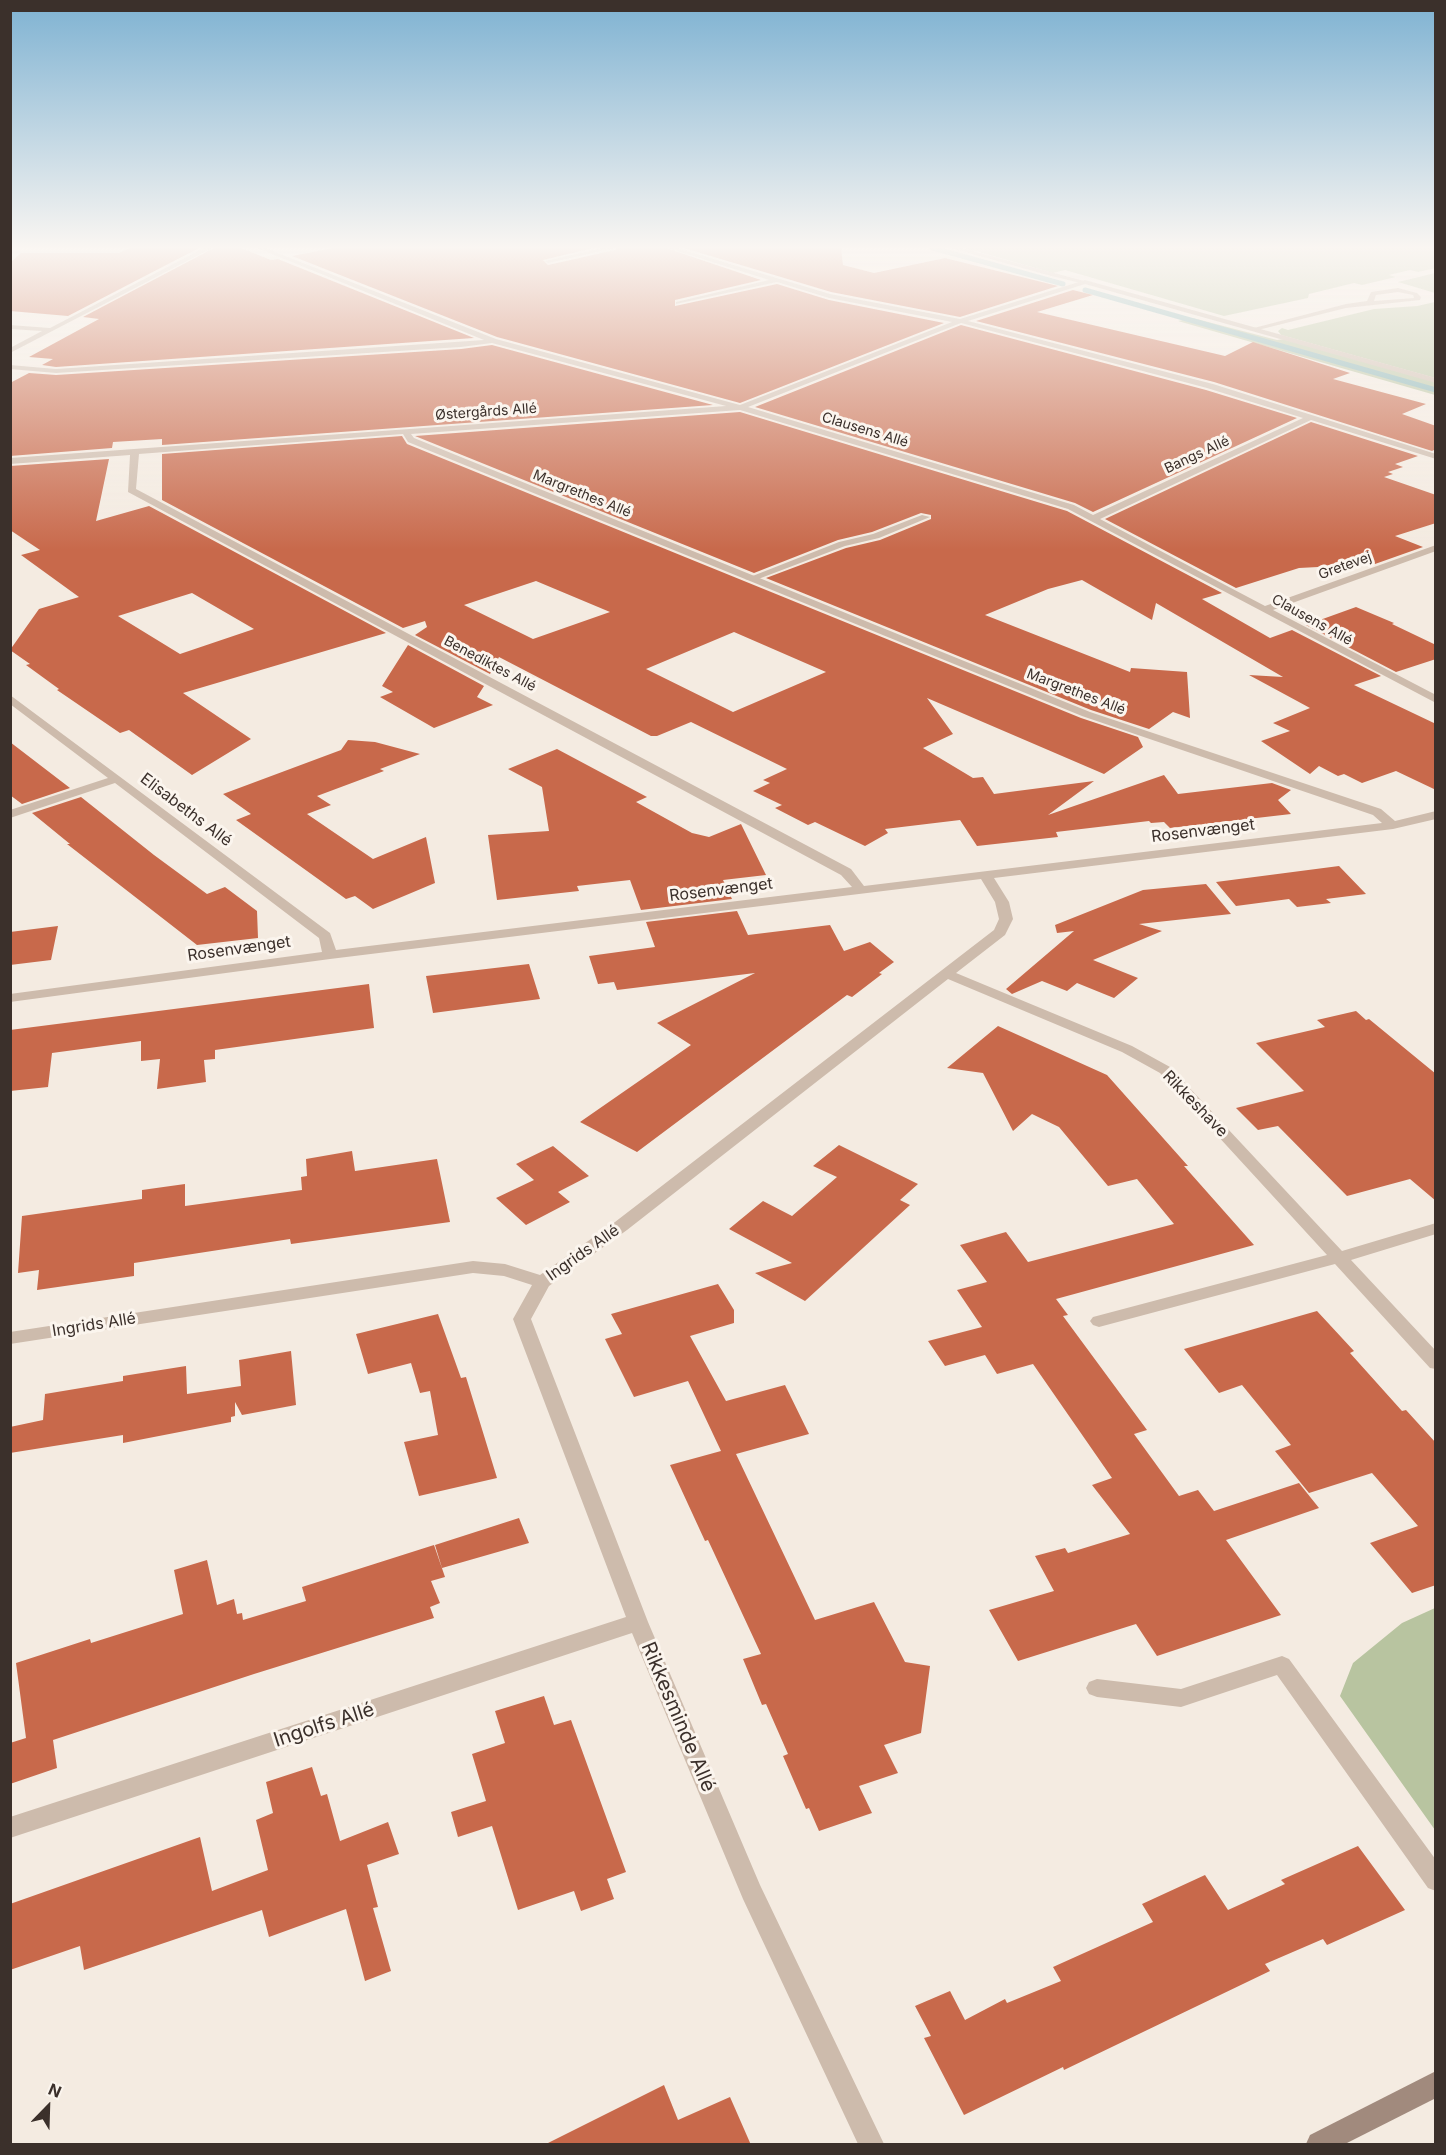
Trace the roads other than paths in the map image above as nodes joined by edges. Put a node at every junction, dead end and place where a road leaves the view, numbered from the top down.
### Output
1 (405, 349) edge
2 (521, 349) edge
3 (890, 349) edge
4 (1066, 349) edge
5 (1322, 349) edge
6 (10, 367) edge
7 (1436, 381) edge
8 (741, 407) junction
9 (1311, 417) junction
10 (406, 432) junction
11 (135, 452) junction
12 (1436, 457) edge
13 (10, 461) edge
14 (925, 517) dead end
15 (1094, 518) junction
16 (1436, 548) edge
17 (750, 579) junction
18 (1265, 609) junction
19 (10, 699) edge
20 (1436, 700) edge
21 (117, 779) junction
22 (10, 814) edge
23 (1436, 815) edge
24 (1393, 825) junction
25 (986, 876) junction
26 (862, 891) junction
27 (330, 955) junction
28 (947, 974) junction
29 (10, 998) edge
30 (1436, 1227) edge
31 (1338, 1258) junction
32 (542, 1282) junction
33 (1099, 1321) dead end
34 (10, 1338) edge
35 (1436, 1363) edge
36 (638, 1622) junction
37 (1097, 1688) dead end
38 (10, 1828) edge
39 (1436, 1880) edge
40 (1436, 2084) edge
41 (870, 2145) edge
42 (1319, 2145) edge

1 - 6 street
2 - 8 street, Clausens Allé
3 - 8 street, Østergårds Allé
4 - 9 street
5 - 7 street
8 - 10 street, Østergårds Allé
8 - 15 street, Clausens Allé
9 - 12 street
9 - 15 street, Bangs Allé
10 - 11 street, Østergårds Allé
10 - 17 street, Margrethes Allé
11 - 13 street, Østergårds Allé
11 - 26 street, Benediktes Allé
14 - 17 street
15 - 18 street, Clausens Allé
16 - 18 street, Gretevej
17 - 24 street, Margrethes Allé
18 - 20 street, Clausens Allé
19 - 21 street, Elisabeths Allé
21 - 22 street
21 - 27 street, Elisabeths Allé
23 - 24 street, Rosenvænget
24 - 25 street, Rosenvænget
25 - 26 street, Rosenvænget
25 - 28 street, Ingrids Allé
26 - 27 street, Rosenvænget
27 - 29 street, Rosenvænget
28 - 31 street, Rikkeshave
28 - 32 street, Ingrids Allé
30 - 31 street
31 - 33 street
31 - 35 street, Rikkeshave
32 - 34 street, Ingrids Allé
32 - 36 street, Rikkesminde Allé
36 - 38 street, Ingolfs Allé
36 - 41 street, Rikkesminde Allé
37 - 39 street
40 - 42 main road

